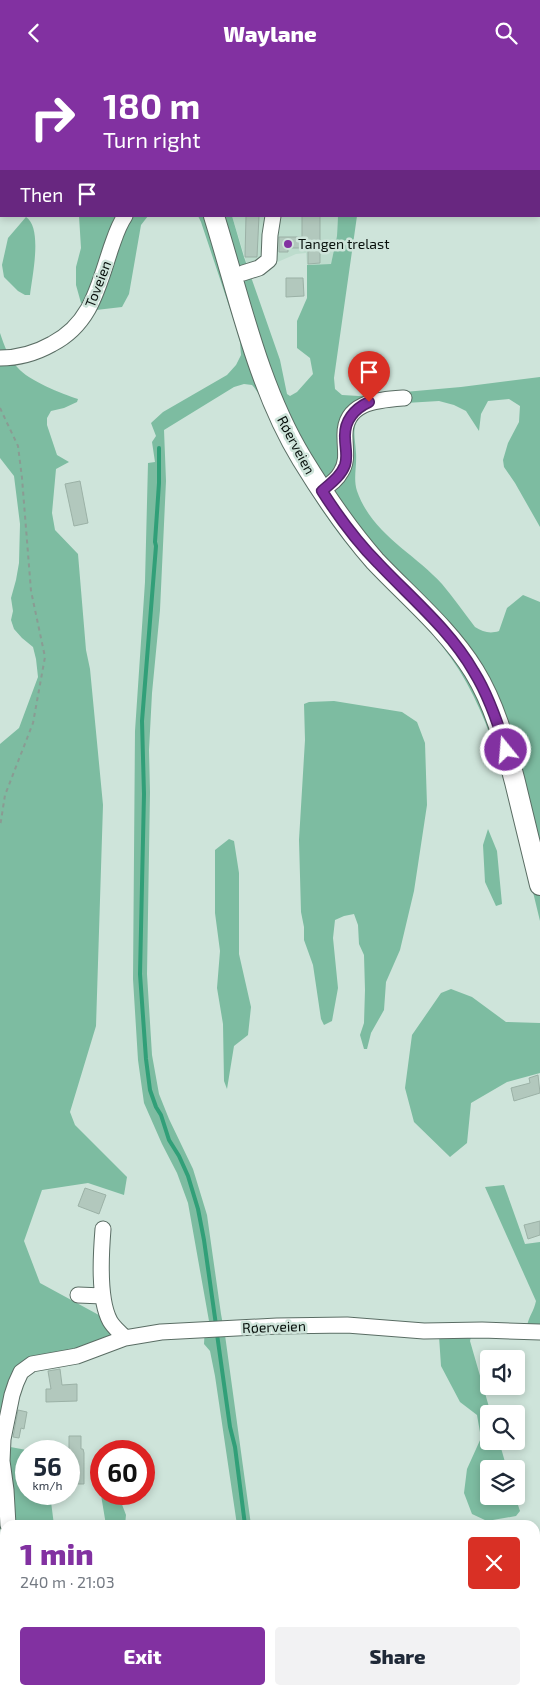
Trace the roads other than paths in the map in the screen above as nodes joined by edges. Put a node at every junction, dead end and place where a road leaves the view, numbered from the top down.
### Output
1 (124, 217) edge
2 (214, 217) edge
3 (273, 217) edge
4 (243, 273) dead end
5 (0, 358) edge
6 (404, 398) dead end
7 (322, 491) junction
8 (540, 885) edge
9 (103, 1229) dead end
10 (78, 1295) dead end
11 (103, 1296) junction
12 (540, 1332) edge
13 (125, 1338) junction
14 (8, 1520) edge

1 - 5 street, Toveien
2 - 7 main road, Røerveien
3 - 4 street
6 - 7 street
7 - 8 main road, Røerveien
9 - 11 street
10 - 11 street
11 - 13 street
12 - 13 street, Røerveien
13 - 14 street, Røerveien

